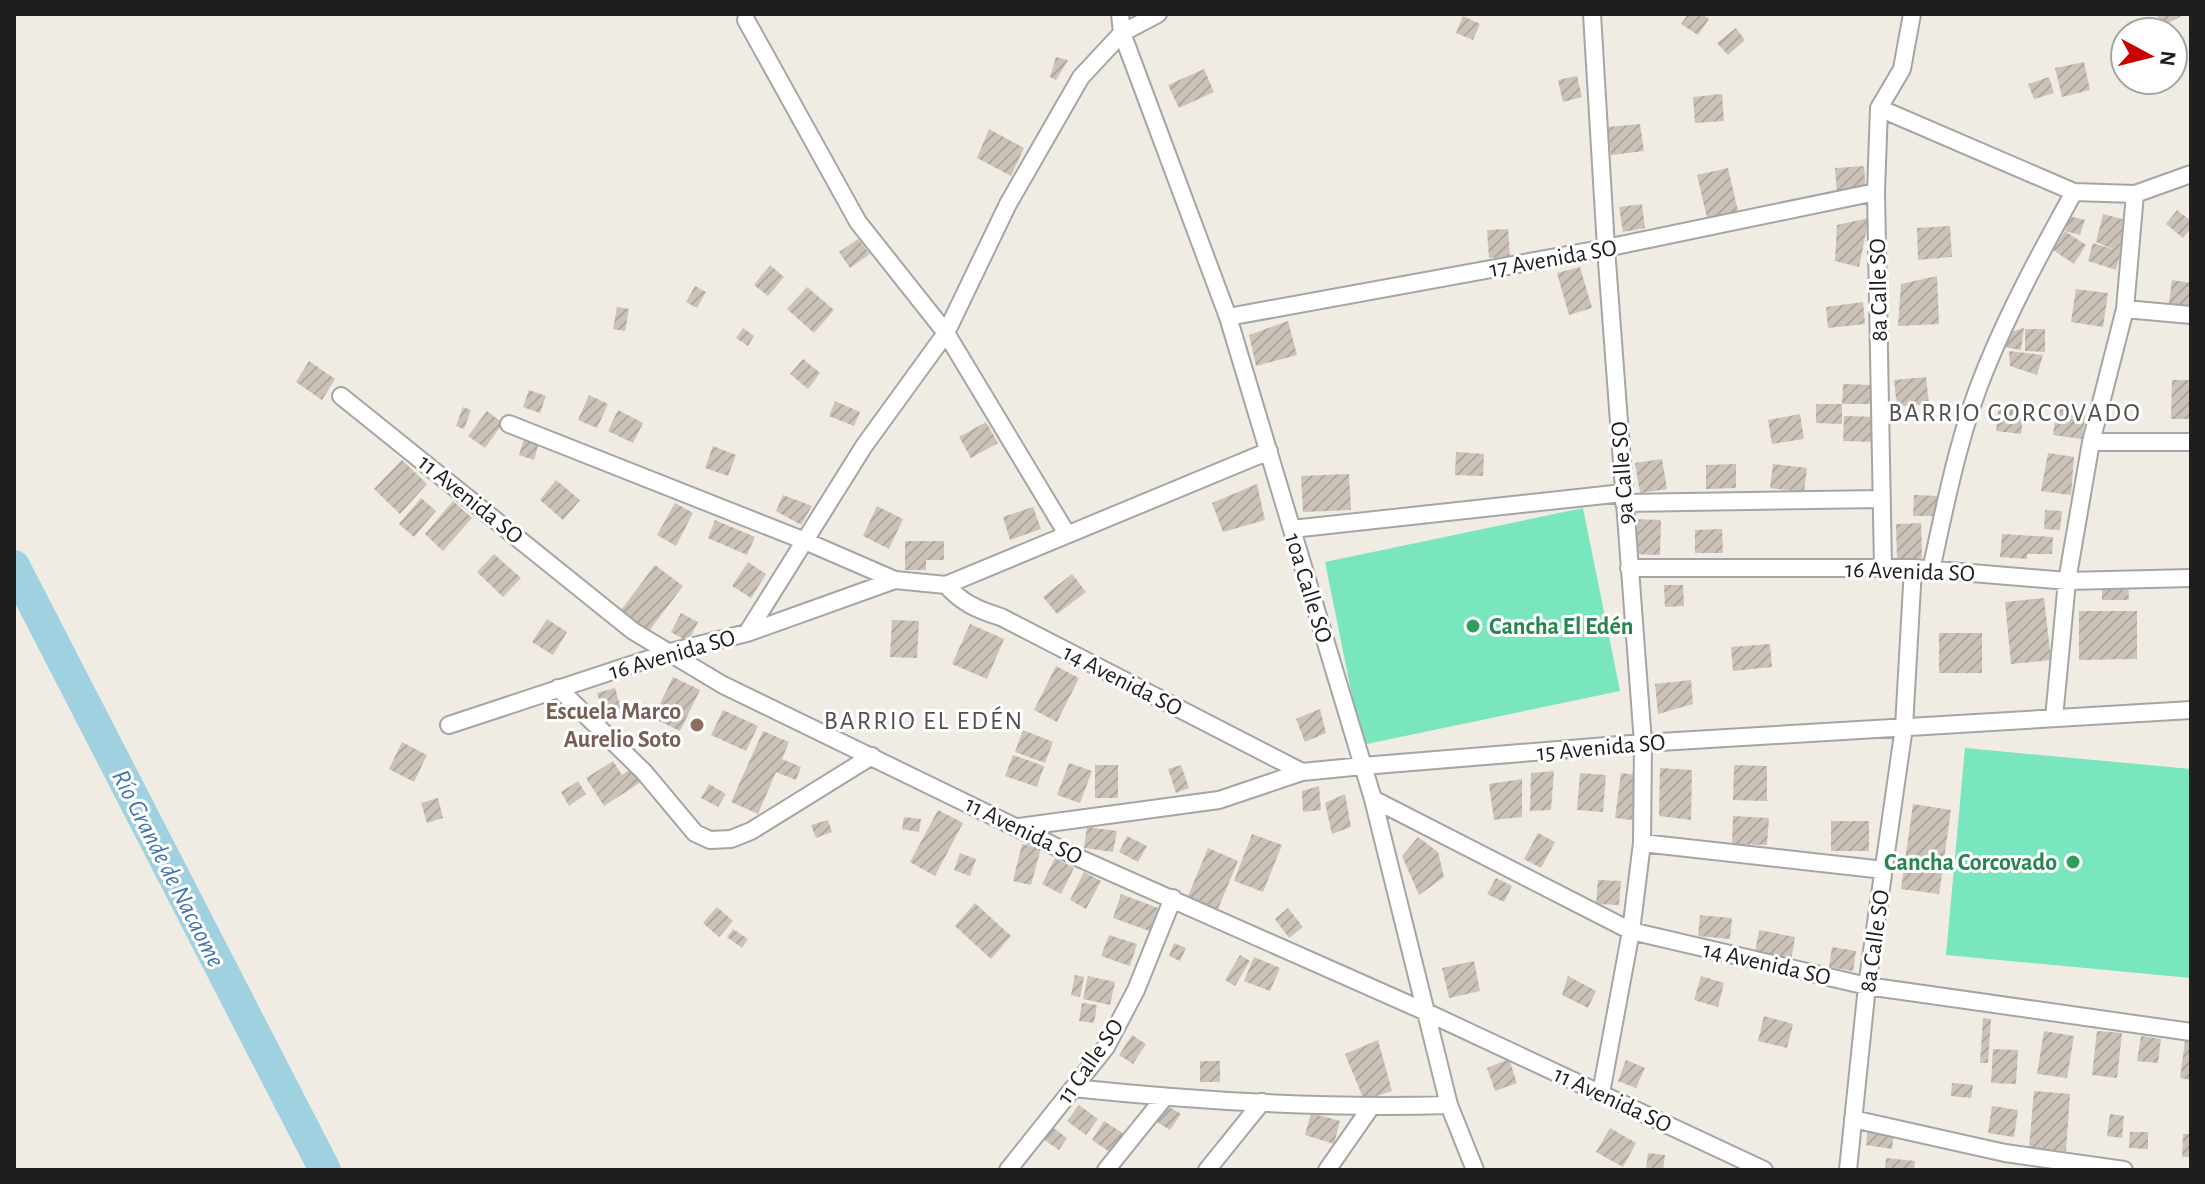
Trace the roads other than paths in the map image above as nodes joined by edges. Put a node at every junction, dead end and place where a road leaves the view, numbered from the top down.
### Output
1 (1120, 14) edge
2 (1158, 14) edge
3 (1592, 14) edge
4 (1912, 14) edge
5 (746, 20) dead end
6 (1122, 33) junction
7 (1879, 108) junction
8 (2191, 174) edge
9 (1876, 192) junction
10 (2074, 192) junction
11 (2135, 194) junction
12 (1606, 248) junction
13 (2125, 309) junction
14 (2191, 315) edge
15 (1228, 317) junction
16 (946, 333) junction
17 (341, 396) dead end
18 (509, 424) dead end
19 (2091, 442) junction
20 (2191, 442) edge
21 (1269, 451) junction
22 (1624, 498) junction
23 (1882, 499) junction
24 (1292, 529) junction
25 (1067, 534) junction
26 (805, 541) junction
27 (1629, 568) junction
28 (1883, 568) junction
29 (1913, 568) junction
30 (1931, 570) junction
31 (2191, 578) edge
32 (895, 580) junction
33 (2067, 581) junction
34 (946, 585) junction
35 (747, 633) junction
36 (670, 652) junction
37 (558, 688) junction
38 (2191, 710) edge
39 (2054, 718) junction
40 (449, 725) dead end
41 (1904, 727) junction
42 (1643, 743) junction
43 (872, 756) junction
44 (1363, 766) junction
45 (1302, 772) junction
46 (1373, 799) junction
47 (1017, 827) junction
48 (1642, 843) junction
49 (1884, 870) junction
50 (1173, 898) junction
51 (1631, 931) junction
52 (1867, 986) junction
53 (1424, 1011) junction
54 (2191, 1032) edge
55 (1073, 1088) junction
56 (1601, 1093) junction
57 (1164, 1098) junction
58 (1262, 1102) junction
59 (1449, 1105) junction
60 (1371, 1107) junction
61 (1853, 1119) junction
62 (1008, 1170) edge
63 (1106, 1170) edge
64 (1207, 1170) edge
65 (1327, 1170) edge
66 (1475, 1170) edge
67 (1764, 1170) edge
68 (1848, 1170) edge
69 (2124, 1170) edge

1 - 6 street, 10a Calle SO
2 - 6 street
3 - 12 street, 9a Calle SO
4 - 7 street
5 - 16 street
6 - 15 street, 10a Calle SO
6 - 16 street
7 - 9 street, 8a Calle SO
7 - 10 street
8 - 11 street
9 - 12 street, 17 Avenida SO
9 - 23 street, 8a Calle SO
10 - 11 street
10 - 30 street
11 - 13 street
12 - 15 street, 17 Avenida SO
12 - 22 street, 9a Calle SO
13 - 14 street
13 - 19 street
15 - 21 street, 10a Calle SO
16 - 25 street
16 - 26 street
17 - 36 street, 11 Avenida SO
18 - 26 street
19 - 20 street
19 - 33 street
21 - 24 street, 10a Calle SO
21 - 25 street
22 - 23 street
22 - 24 street
22 - 27 street, 9a Calle SO
23 - 28 street, 8a Calle SO
24 - 44 street, 10a Calle SO
25 - 34 street
26 - 32 street
26 - 35 street
27 - 28 street, 16 Avenida SO
27 - 42 street, 9a Calle SO
28 - 29 street, 16 Avenida SO
29 - 30 street, 16 Avenida SO
29 - 41 street, 8a Calle SO
30 - 33 street, 16 Avenida SO
31 - 33 street, 16 Avenida SO
32 - 34 street
32 - 35 street, 16 Avenida SO
33 - 39 street
34 - 45 street, 14 Avenida SO
35 - 36 street, 16 Avenida SO
36 - 37 street, 16 Avenida SO
36 - 43 street, 11 Avenida SO
37 - 40 street, 16 Avenida SO
37 - 43 street
38 - 39 street, 15 Avenida SO
39 - 41 street, 15 Avenida SO
41 - 42 street, 15 Avenida SO
41 - 49 street, 8a Calle SO
42 - 44 street, 15 Avenida SO
42 - 48 street, 9a Calle SO
43 - 47 street, 11 Avenida SO
44 - 45 street, 15 Avenida SO
44 - 46 street, 10a Calle SO
45 - 47 street, 15 Avenida SO
46 - 51 street, 14 Avenida SO
46 - 53 street, 10a Calle SO
47 - 50 street, 11 Avenida SO
48 - 49 street
48 - 51 street, 9a Calle SO
49 - 52 street, 8a Calle SO
50 - 53 street, 11 Avenida SO
50 - 55 street, 11 Calle SO
51 - 52 street, 14 Avenida SO
51 - 56 street, 9a Calle SO
52 - 54 street, 14 Avenida SO
52 - 61 street, 8a Calle SO
53 - 56 street, 11 Avenida SO
53 - 59 street, 10a Calle SO
55 - 57 street
55 - 62 street, 11 Calle SO
56 - 67 street, 11 Avenida SO
57 - 58 street
57 - 63 street
58 - 60 street
58 - 64 street
59 - 60 street
59 - 66 street, 10a Calle SO
60 - 65 street
61 - 68 street, 8a Calle SO
61 - 69 street

